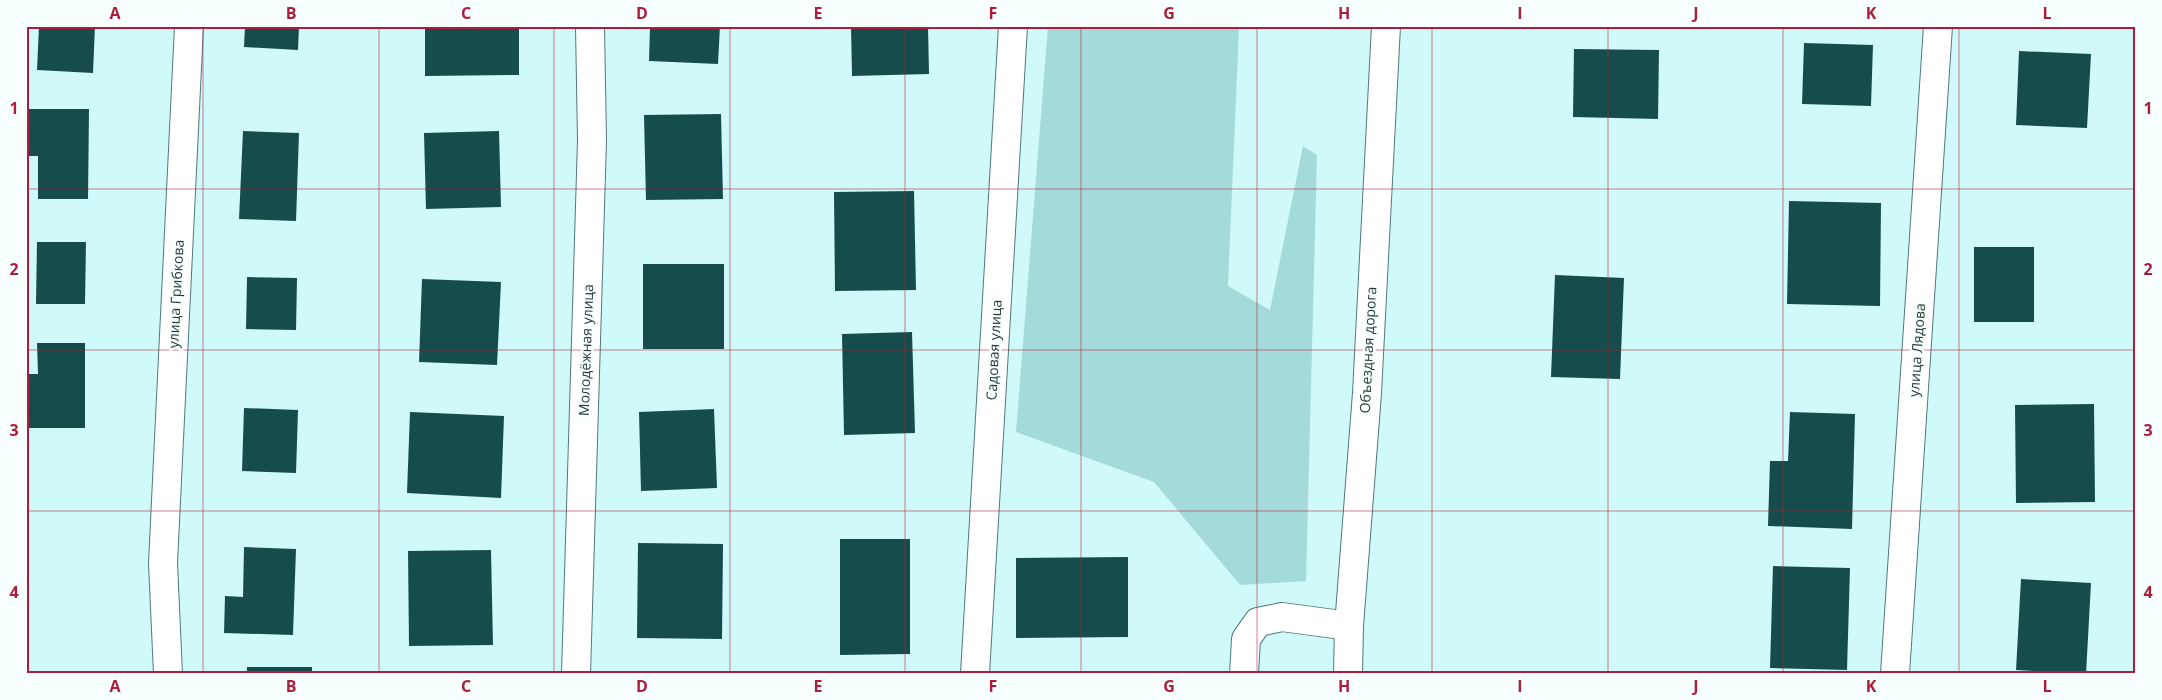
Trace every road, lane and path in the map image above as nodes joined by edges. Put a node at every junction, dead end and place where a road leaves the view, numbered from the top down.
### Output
1 (189, 26) edge
2 (590, 26) edge
3 (1013, 26) edge
4 (1386, 26) edge
5 (1938, 26) edge
6 (1350, 626) junction
7 (168, 674) edge
8 (576, 674) edge
9 (975, 674) edge
10 (1244, 674) edge
11 (1348, 674) edge
12 (1895, 674) edge

1 - 7 street, улица Грибкова
2 - 8 street, Молодёжная улица
3 - 9 street, Садовая улица
4 - 6 street, Объездная дорога
5 - 12 street, улица Лядова
6 - 10 street
6 - 11 street, Объездная дорога

